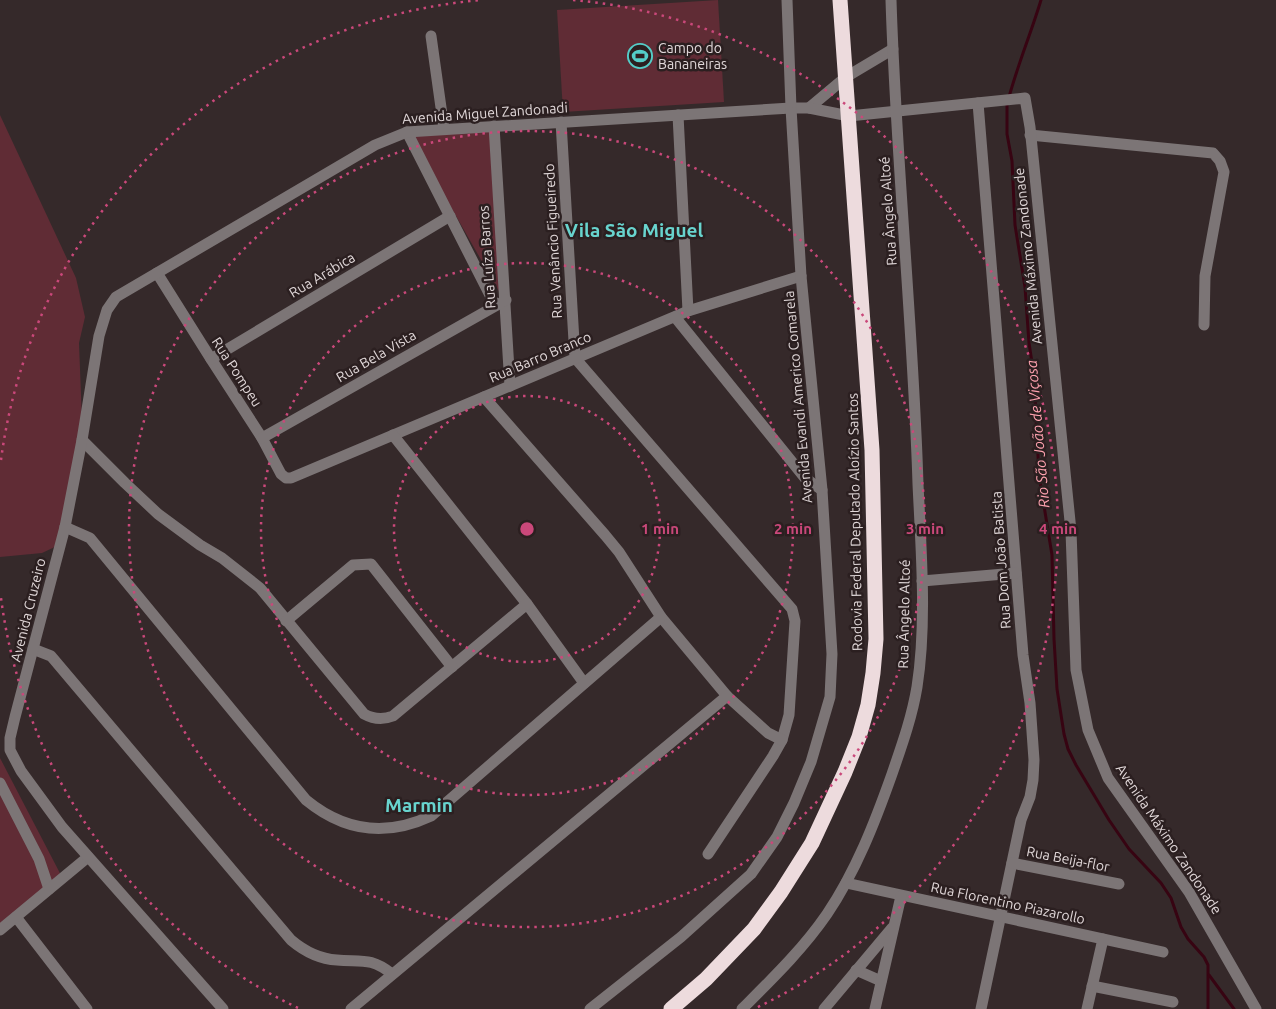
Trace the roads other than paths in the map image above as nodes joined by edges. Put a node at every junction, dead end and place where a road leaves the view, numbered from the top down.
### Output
1 (787, 0) edge
2 (840, 0) edge
3 (892, 0) edge
4 (431, 36) dead end
5 (893, 50) junction
6 (846, 77) junction
7 (982, 102) junction
8 (791, 108) junction
9 (808, 108) junction
10 (896, 110) junction
11 (678, 115) junction
12 (849, 116) junction
13 (561, 122) junction
14 (494, 126) junction
15 (444, 129) junction
16 (407, 132) junction
17 (1030, 135) junction
18 (450, 216) junction
19 (157, 273) junction
20 (801, 276) junction
21 (116, 297) joint
22 (500, 303) junction
23 (688, 311) junction
24 (674, 317) junction
25 (1204, 325) dead end
26 (575, 358) junction
27 (210, 359) junction
28 (510, 386) junction
29 (484, 397) junction
30 (393, 436) junction
31 (262, 438) junction
32 (82, 440) junction
33 (296, 476) joint
34 (822, 490) junction
35 (65, 527) junction
36 (1016, 573) junction
37 (922, 581) junction
38 (527, 604) junction
39 (661, 617) junction
40 (286, 621) junction
41 (33, 649) junction
42 (452, 667) junction
43 (584, 683) junction
44 (727, 696) junction
45 (782, 740) junction
46 (0, 783) edge
47 (708, 854) dead end
48 (88, 856) junction
49 (1012, 864) junction
50 (846, 883) junction
51 (1119, 884) dead end
52 (49, 888) junction
53 (901, 896) junction
54 (1001, 916) junction
55 (16, 917) junction
56 (894, 926) junction
57 (0, 930) edge
58 (1103, 938) junction
59 (1163, 952) dead end
60 (856, 970) junction
61 (392, 974) junction
62 (881, 982) junction
63 (1092, 986) junction
64 (1173, 1002) dead end
65 (87, 1009) edge
66 (222, 1009) edge
67 (351, 1009) edge
68 (590, 1009) edge
69 (671, 1009) edge
70 (742, 1009) edge
71 (824, 1009) edge
72 (875, 1009) edge
73 (981, 1009) edge
74 (1087, 1009) edge
75 (1256, 1009) edge

1 - 8 street, Avenida Evandi Americo Comarela
2 - 6 highway, Rodovia Federal Deputado Aloízio Santos
3 - 5 street, Rua Ângelo Altoé
4 - 15 street
5 - 6 street
5 - 10 street, Rua Ângelo Altoé
6 - 9 street
6 - 12 highway, Rodovia Federal Deputado Aloízio Santos
7 - 10 street, Avenida Máximo Zandonade
7 - 17 street, Avenida Máximo Zandonade
7 - 36 street, Rua Dom João Batista
8 - 9 street, Avenida Miguel Zandonadi
8 - 11 street, Avenida Miguel Zandonadi
8 - 20 street, Avenida Evandi Americo Comarela
9 - 12 street, Avenida Miguel Zandonadi
10 - 12 street, Avenida Miguel Zandonadi
10 - 37 street, Rua Ângelo Altoé
11 - 13 street, Avenida Miguel Zandonadi
11 - 23 street
12 - 69 highway, Rodovia Federal Deputado Aloízio Santos
13 - 14 street, Avenida Miguel Zandonadi
13 - 26 street, Rua Venâncio Figueiredo
14 - 15 street, Avenida Miguel Zandonadi
14 - 22 street, Rua Luíza Barros
15 - 16 street, Avenida Miguel Zandonadi
16 - 18 street
16 - 19 street, Avenida Miguel Zandonadi
17 - 25 street
17 - 75 street, Avenida Máximo Zandonade
18 - 22 street
18 - 27 street, Rua Arábica
19 - 21 street, Avenida Miguel Zandonadi
19 - 27 street, Rua Pompeu
20 - 23 street, Rua Barro Branco
20 - 34 street, Avenida Evandi Americo Comarela
21 - 32 street, Avenida Cruzeiro
22 - 28 street, Rua Luíza Barros
22 - 31 street, Rua Bela Vista
23 - 24 street, Rua Barro Branco
24 - 26 street, Rua Barro Branco
24 - 34 street
26 - 28 street, Rua Barro Branco
26 - 45 street
27 - 31 street, Rua Pompeu
28 - 29 street, Rua Barro Branco
29 - 30 street, Rua Barro Branco
29 - 39 street
30 - 33 street, Rua Barro Branco
30 - 38 street
31 - 33 street, Rua Pompeu
32 - 35 street, Avenida Cruzeiro
32 - 40 street
34 - 68 street, Avenida Evandi Americo Comarela
35 - 41 street, Avenida Cruzeiro
35 - 43 street
36 - 37 street
36 - 49 street, Rua Dom João Batista
37 - 50 street, Rua Ângelo Altoé
38 - 42 street
38 - 43 street
39 - 43 street
39 - 44 street
40 - 42 street
40 - 42 street
41 - 48 street, Avenida Cruzeiro
41 - 61 street
44 - 45 street
44 - 61 street
45 - 47 street
46 - 52 street
48 - 52 street
48 - 66 street, Avenida Cruzeiro
49 - 51 street, Rua Beija-flor
49 - 54 street, Rua Dom João Batista
50 - 53 street, Rua Florentino Piazarollo
50 - 70 street, Rua Ângelo Altoé
52 - 55 street
53 - 54 street, Rua Florentino Piazarollo
53 - 56 street
54 - 58 street, Rua Florentino Piazarollo
54 - 73 street, Rua Dom João Batista
55 - 57 street
55 - 65 street
56 - 60 street
56 - 62 street
58 - 59 street, Rua Florentino Piazarollo
58 - 63 street
60 - 62 street
60 - 71 street
61 - 67 street
62 - 72 street
63 - 64 street
63 - 74 street

